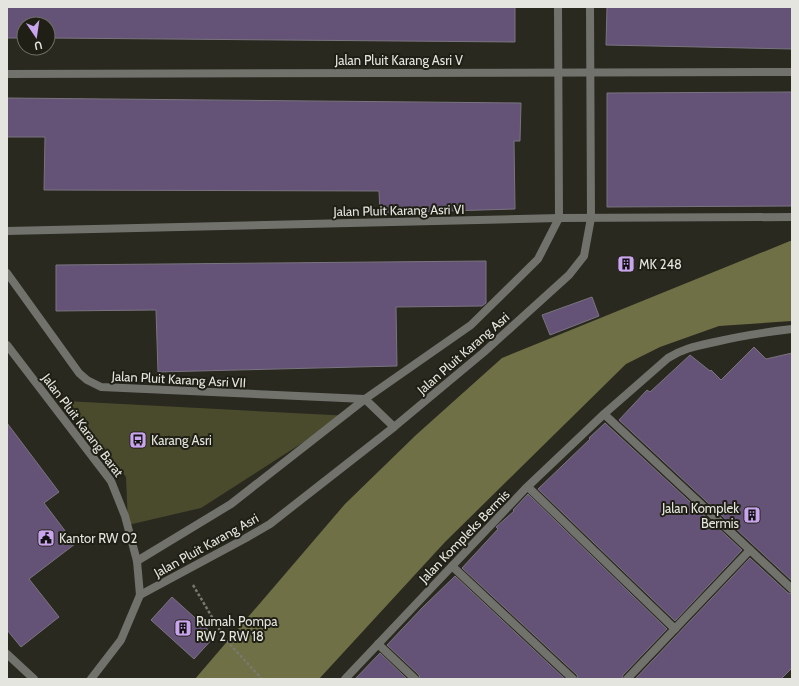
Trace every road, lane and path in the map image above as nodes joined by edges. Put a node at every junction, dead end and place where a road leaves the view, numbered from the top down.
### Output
1 (558, 7) edge
2 (590, 7) edge
3 (558, 72) junction
4 (591, 72) junction
5 (792, 72) edge
6 (7, 74) edge
7 (792, 217) edge
8 (559, 218) junction
9 (591, 218) junction
10 (7, 231) edge
11 (7, 273) edge
12 (792, 329) edge
13 (7, 344) edge
14 (365, 399) junction
15 (604, 414) junction
16 (394, 427) junction
17 (528, 487) junction
18 (750, 550) junction
19 (138, 561) junction
20 (452, 566) junction
21 (185, 571) junction
22 (792, 589) edge
23 (140, 595) junction
24 (675, 629) junction
25 (378, 644) junction
26 (7, 654) edge
27 (34, 679) edge
28 (91, 679) edge
29 (262, 679) edge
30 (345, 679) edge
31 (415, 679) edge
32 (573, 679) edge
33 (627, 679) edge

1 - 3 street, Jalan Pluit Karang Asri
2 - 4 street, Jalan Pluit Karang Asri
3 - 4 street, Jalan Pluit Karang Asri V
3 - 6 street, Jalan Pluit Karang Asri V
3 - 8 street, Jalan Pluit Karang Asri
4 - 5 street, Jalan Pluit Karang Asri V
4 - 9 street, Jalan Pluit Karang Asri
7 - 9 street, Jalan Pluit Karang Asri VI
8 - 9 street, Jalan Pluit Karang Asri VI
8 - 10 street, Jalan Pluit Karang Asri VI
8 - 14 street, Jalan Pluit Karang Asri
9 - 16 street, Jalan Pluit Karang Asri
11 - 14 street, Jalan Pluit Karang Asri VII
12 - 15 street, Jalan Kompleks Bermis
13 - 19 street, Jalan Pluit Karang Barat
14 - 16 street
14 - 19 street, Jalan Pluit Karang Asri
15 - 17 street, Jalan Kompleks Bermis
15 - 18 street
16 - 21 street, Jalan Pluit Karang Asri
17 - 20 street, Jalan Kompleks Bermis
17 - 24 street
18 - 22 street
18 - 24 street
19 - 23 street, Jalan Pluit Karang Barat
20 - 25 street, Jalan Kompleks Bermis
20 - 32 street
21 - 23 street, Jalan Pluit Karang Asri
21 - 29 path
23 - 28 street, Jalan Pluit Karang Barat
24 - 33 street
25 - 30 street, Jalan Kompleks Bermis
25 - 31 street
26 - 27 street

